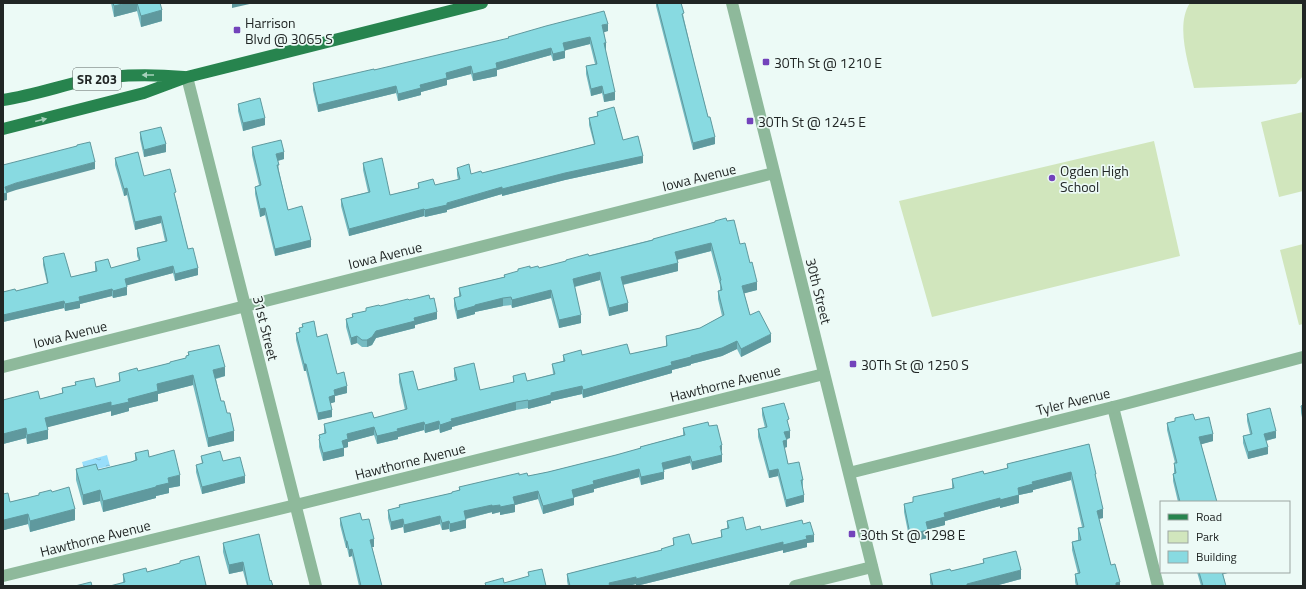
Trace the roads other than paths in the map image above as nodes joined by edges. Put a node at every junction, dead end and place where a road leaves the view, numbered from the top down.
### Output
1 (482, 3) edge
2 (732, 3) edge
3 (446, 7) edge
4 (187, 77) junction
5 (3, 100) edge
6 (3, 129) edge
7 (774, 173) junction
8 (245, 306) junction
9 (1303, 357) edge
10 (3, 367) edge
11 (824, 374) junction
12 (1113, 407) junction
13 (849, 473) junction
14 (295, 505) junction
15 (872, 567) junction
16 (3, 576) edge
17 (316, 586) edge
18 (795, 586) edge
19 (877, 586) edge
20 (1158, 586) edge

1 - 3 main road, SR 203
2 - 7 street, 30th Street
3 - 4 main road, SR 203
4 -> 5 main road, SR 203
6 -> 4 main road, SR 203
4 - 8 street, 31st Street
7 - 8 street, Iowa Avenue
7 - 11 street, 30th Street
8 - 10 street, Iowa Avenue
8 - 14 street, 31st Street
9 - 12 street, Tyler Avenue
11 - 13 street, 30th Street
11 - 14 street, Hawthorne Avenue
12 - 13 street, Tyler Avenue
12 - 20 street
13 - 15 street, 30th Street
14 - 16 street, Hawthorne Avenue
14 - 17 street, 31st Street
15 - 18 street
15 - 19 street, 30th Street

